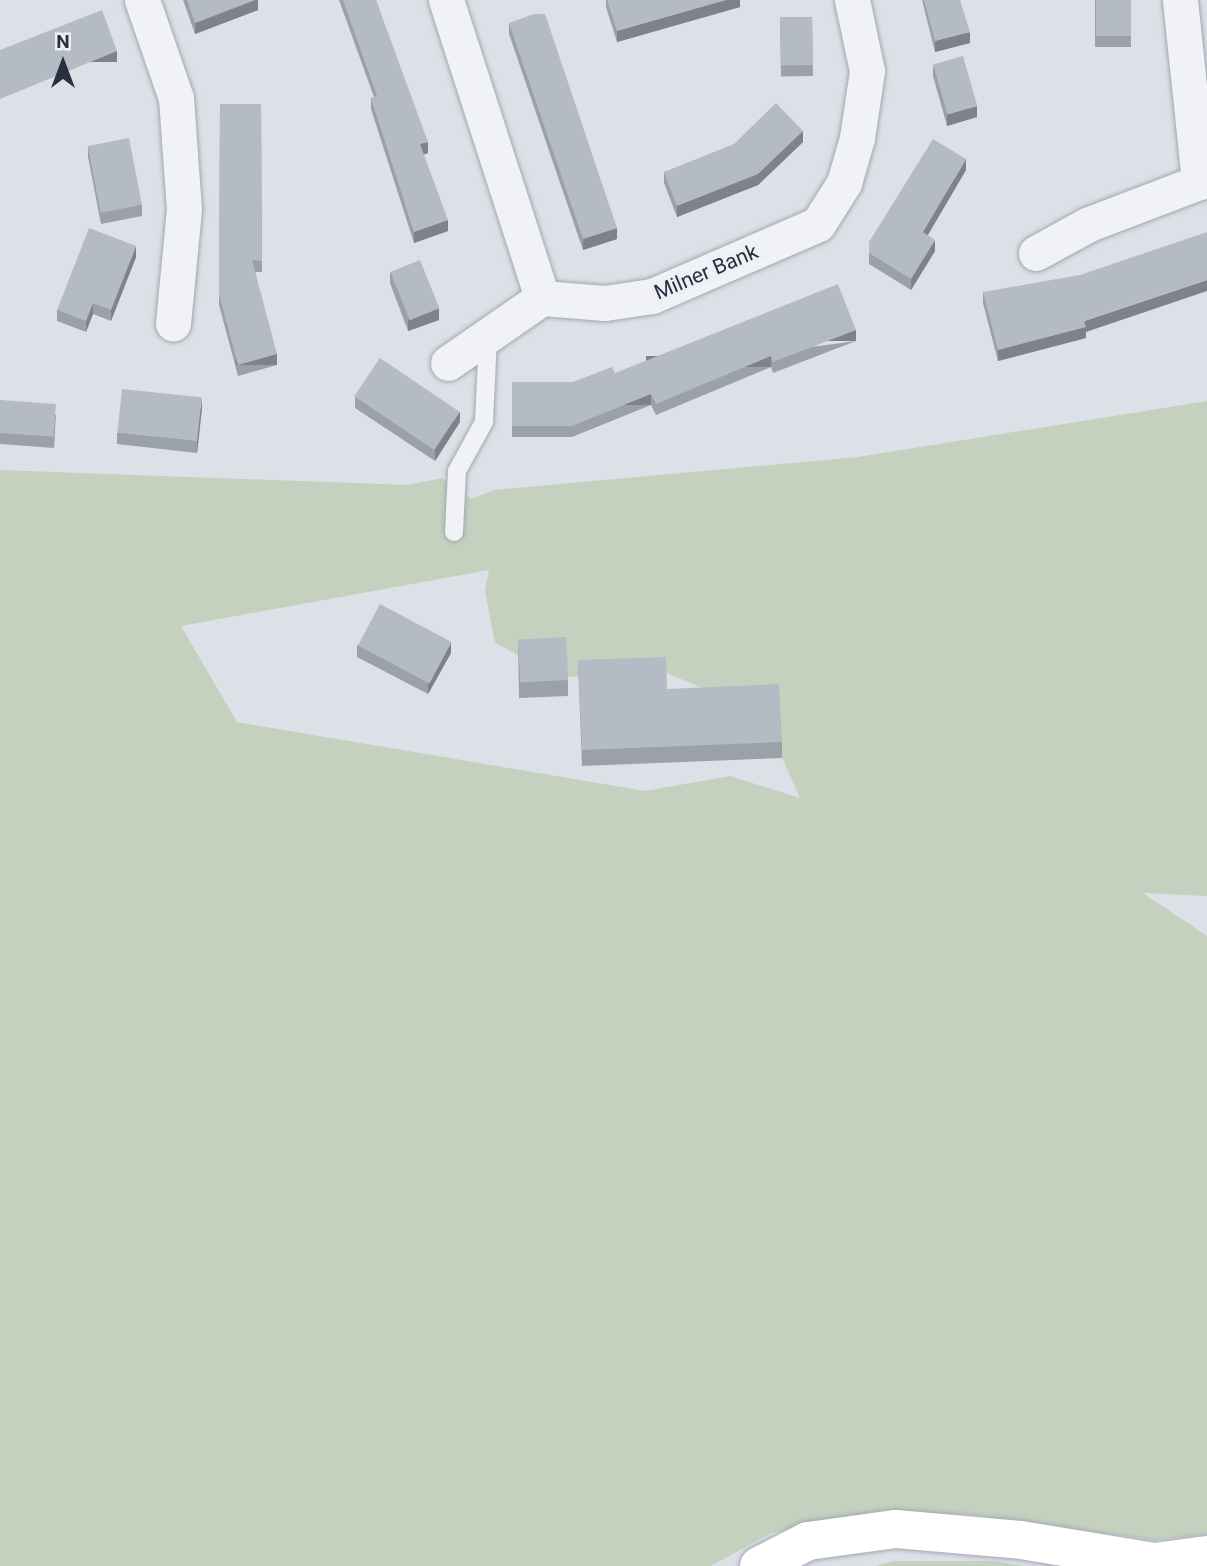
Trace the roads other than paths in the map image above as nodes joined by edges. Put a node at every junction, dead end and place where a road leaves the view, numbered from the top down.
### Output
1 (142, 0) edge
2 (446, 0) edge
3 (852, 0) edge
4 (1180, 0) edge
5 (1203, 181) edge
6 (1036, 253) dead end
7 (542, 298) junction
8 (173, 323) dead end
9 (488, 334) junction
10 (448, 363) dead end
11 (454, 532) dead end
12 (1207, 1555) edge
13 (759, 1566) edge

1 - 8 street
2 - 7 street
3 - 7 street, Milner Bank
4 - 5 street
5 - 6 street
7 - 9 street
9 - 10 street
9 - 11 lane
12 - 13 street

